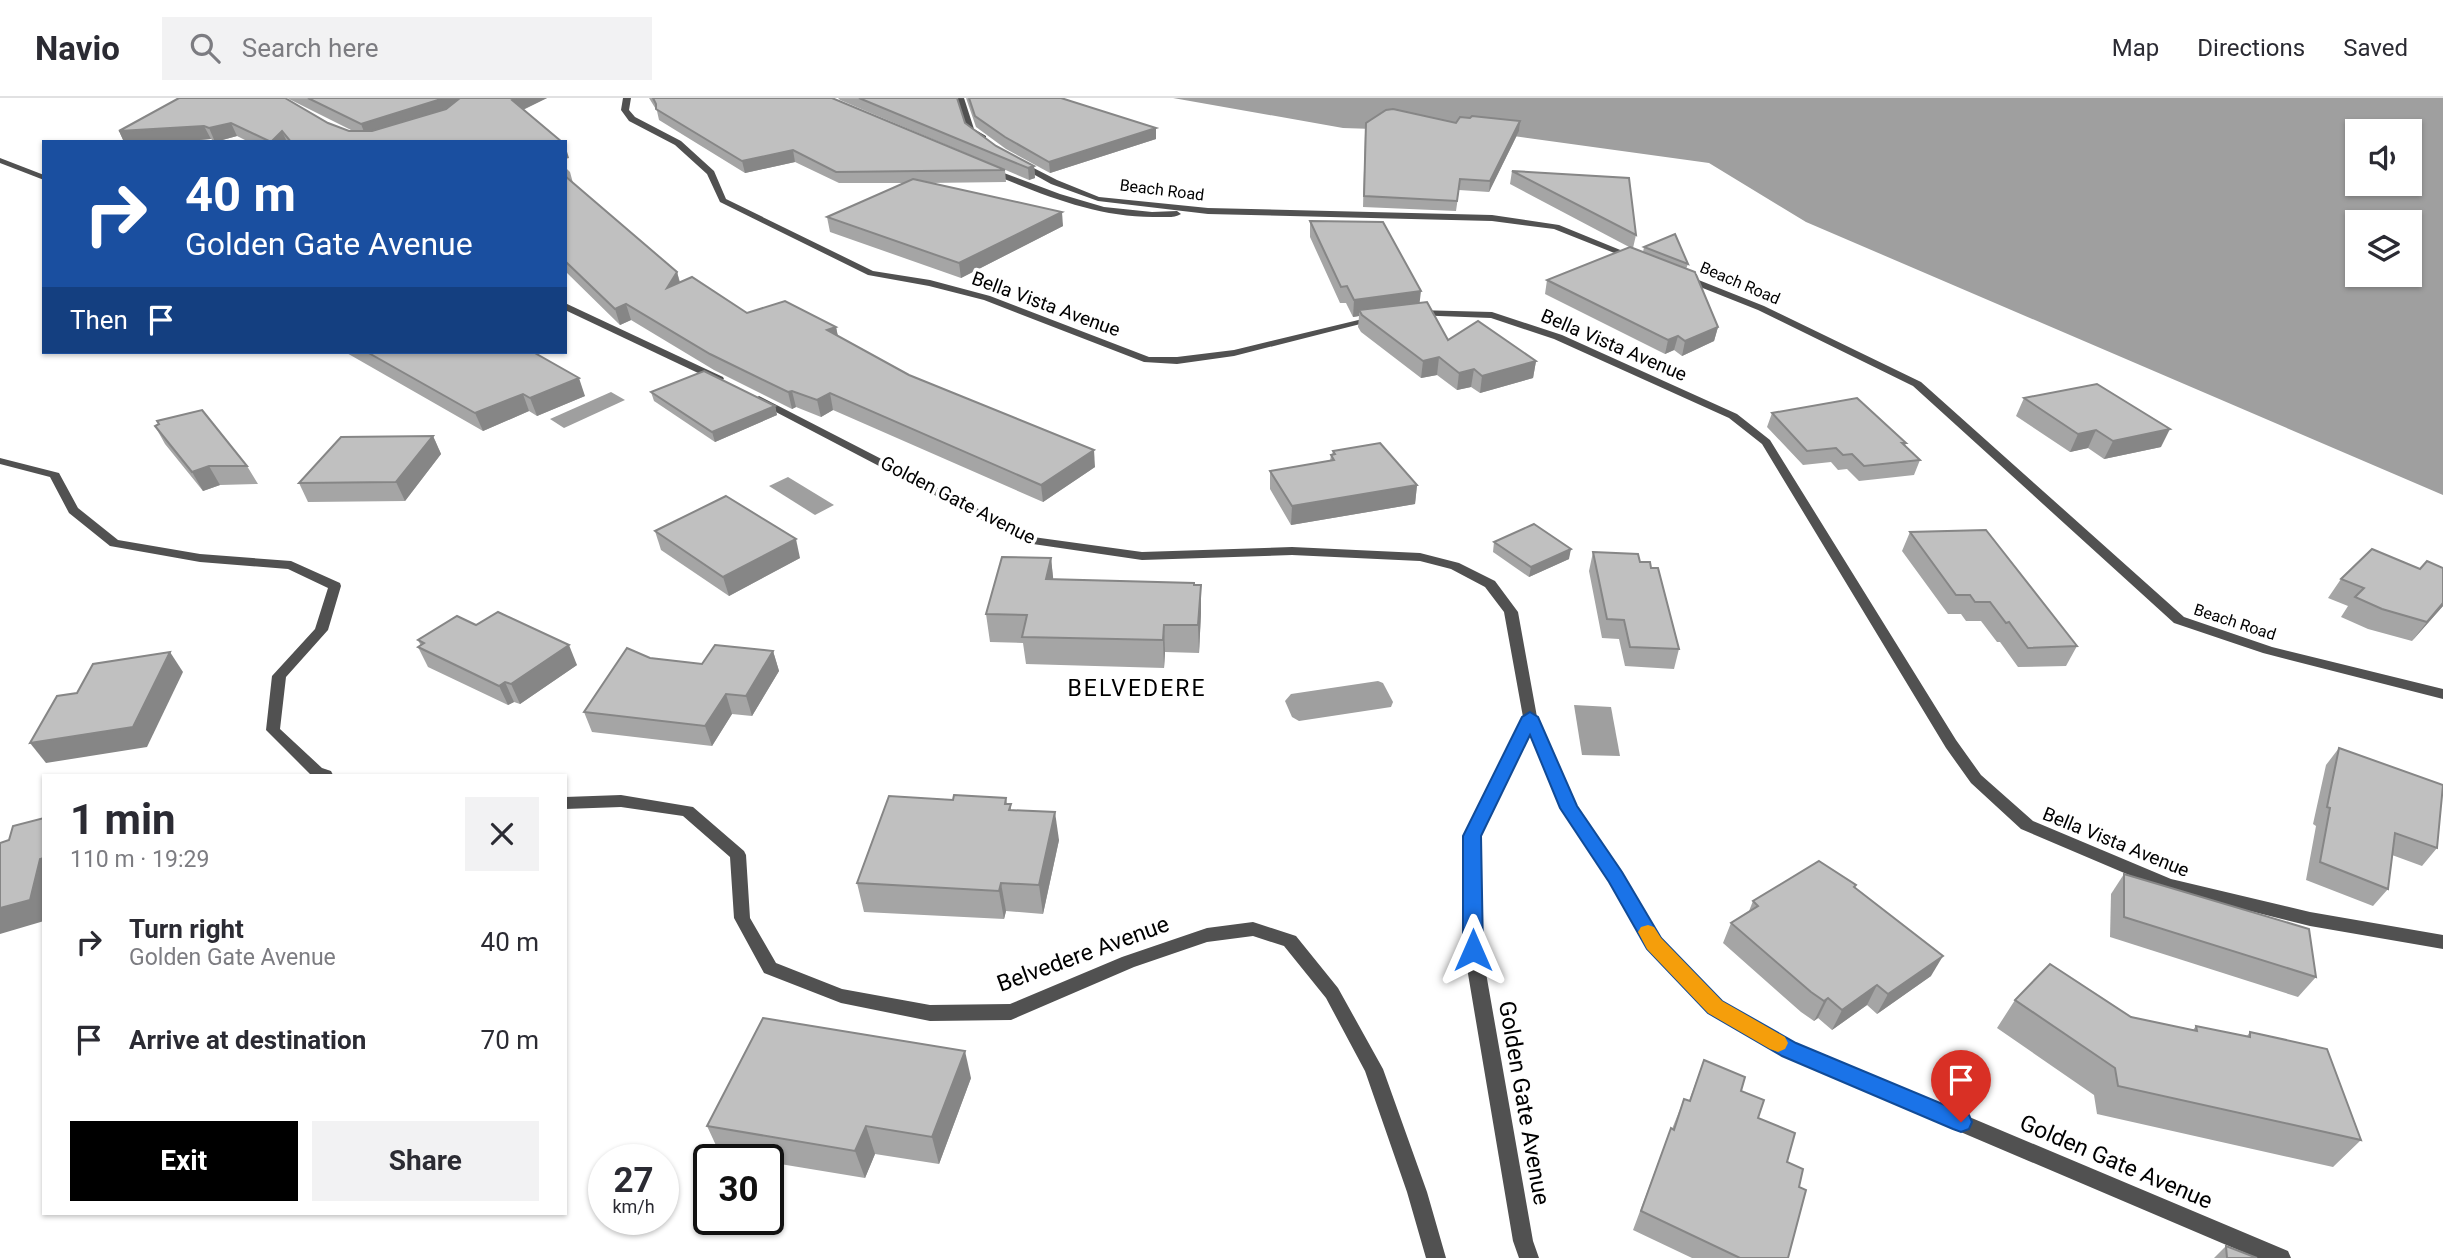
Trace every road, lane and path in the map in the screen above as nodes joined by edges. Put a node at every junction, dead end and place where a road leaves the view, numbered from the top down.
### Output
1 (627, 98) edge
2 (960, 98) edge
3 (992, 145) edge
4 (1013, 159) edge
5 (0, 160) edge
6 (976, 163) edge
7 (42, 177) edge
8 (1208, 211) junction
9 (1646, 262) edge
10 (1671, 272) edge
11 (567, 307) edge
12 (1398, 315) edge
13 (1385, 317) edge
14 (0, 461) edge
15 (2443, 694) edge
16 (1530, 717) junction
17 (323, 774) edge
18 (567, 803) edge
19 (2443, 942) edge
20 (1436, 1258) edge
21 (1529, 1258) edge
22 (2281, 1258) edge

1 - 13 street, Bella Vista Avenue
2 - 3 street
4 - 8 street, Beach Road
5 - 7 street
6 - 8 street
8 - 9 street, Beach Road
10 - 15 street, Beach Road
11 - 16 street, Golden Gate Avenue
12 - 19 street, Bella Vista Avenue
14 - 17 street
16 - 21 street, Golden Gate Avenue
16 - 22 street, Golden Gate Avenue
18 - 20 street, Belvedere Avenue

